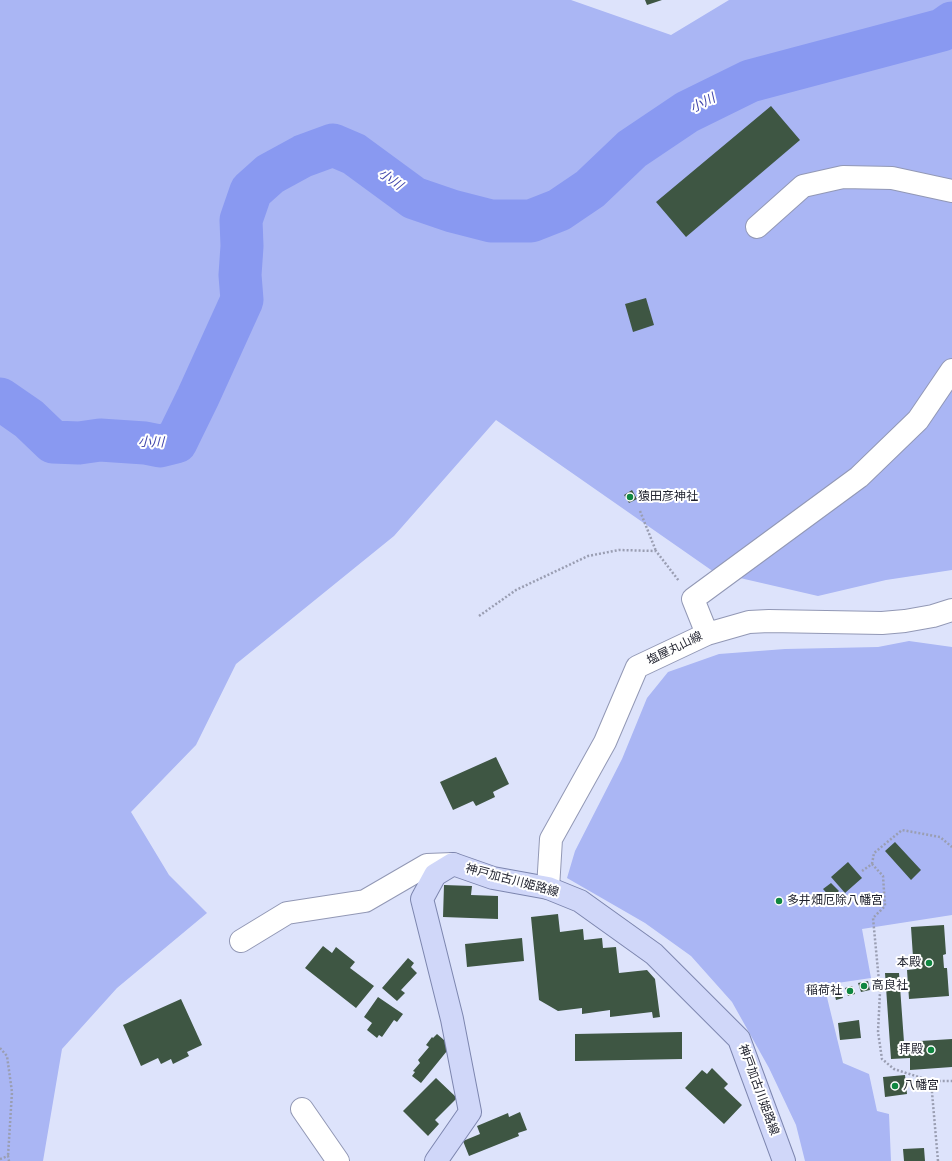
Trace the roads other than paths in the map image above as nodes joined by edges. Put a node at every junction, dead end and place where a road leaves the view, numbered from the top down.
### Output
1 (952, 191) edge
2 (757, 227) dead end
3 (952, 370) edge
4 (952, 610) edge
5 (707, 634) junction
6 (453, 864) junction
7 (548, 888) junction
8 (241, 941) dead end
9 (302, 1108) dead end
10 (338, 1161) edge
11 (436, 1161) edge
12 (784, 1161) edge

1 - 2 street
3 - 5 street
4 - 5 street, 塩屋丸山線
5 - 7 street, 塩屋丸山線
6 - 7 main road, 神戸加古川姫路線
6 - 8 street
6 - 11 main road, 神戸加古川姫路線
7 - 12 main road, 神戸加古川姫路線
9 - 10 street

